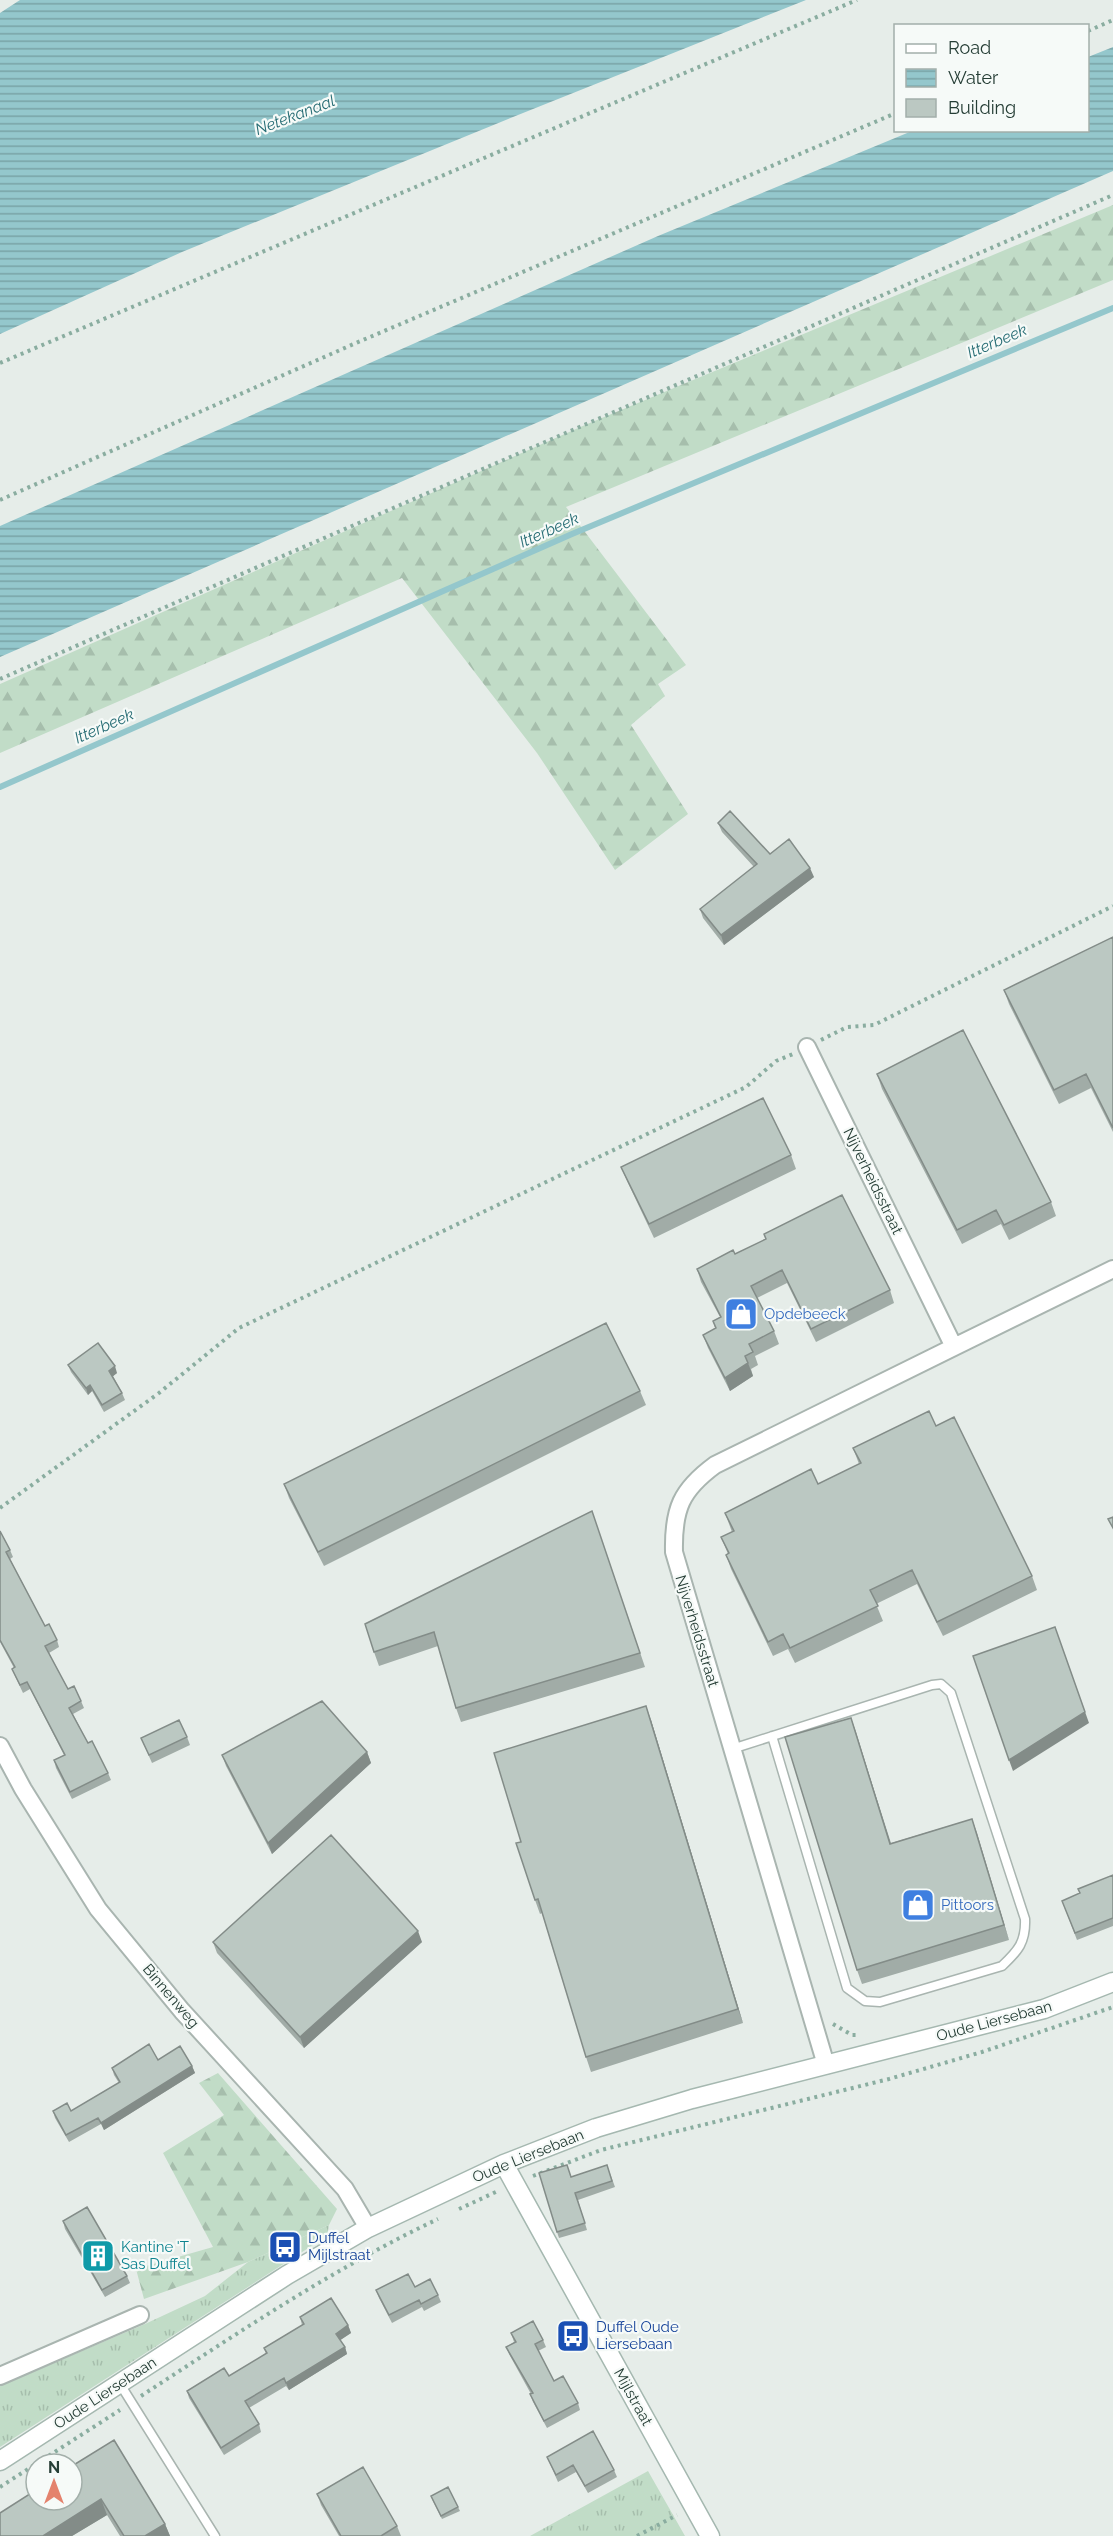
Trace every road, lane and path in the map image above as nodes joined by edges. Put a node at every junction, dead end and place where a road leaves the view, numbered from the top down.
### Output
1 (857, 0) edge
2 (1113, 20) edge
3 (1089, 31) edge
4 (894, 113) edge
5 (1113, 195) edge
6 (0, 363) edge
7 (0, 500) edge
8 (0, 679) edge
9 (1113, 906) edge
10 (807, 1047) junction
11 (1113, 1269) edge
12 (954, 1347) junction
13 (0, 1508) edge
14 (772, 1736) junction
15 (0, 1746) edge
16 (732, 1749) junction
17 (1113, 1982) edge
18 (1113, 2007) edge
19 (828, 2017) dead end
20 (880, 2052) junction
21 (826, 2065) junction
22 (889, 2079) junction
23 (504, 2164) junction
24 (514, 2184) junction
25 (453, 2212) dead end
26 (442, 2217) dead end
27 (368, 2228) junction
28 (140, 2315) dead end
29 (0, 2376) edge
30 (120, 2384) junction
31 (131, 2402) junction
32 (54, 2452) edge
33 (0, 2461) edge
34 (24, 2472) edge
35 (0, 2487) edge
36 (693, 2505) junction
37 (215, 2536) edge
38 (637, 2536) edge
39 (710, 2536) edge

1 - 6 path
2 - 3 path
4 - 7 path
5 - 8 path
9 - 10 path
10 - 12 street, Nijverheidsstraat
10 - 13 path
11 - 12 street, Nijverheidsstraat
12 - 16 street, Nijverheidsstraat
14 - 14 lane
14 - 16 lane
15 - 27 street, Binnenweg
16 - 21 street, Nijverheidsstraat
17 - 20 main road, Oude Liersebaan
18 - 22 path
19 - 20 path
20 - 21 main road, Oude Liersebaan
20 - 22 path
21 - 23 main road, Oude Liersebaan
22 - 24 path
23 - 24 main road, Mijlstraat
23 - 27 main road, Oude Liersebaan
24 - 25 path
24 - 36 main road, Mijlstraat
26 - 31 path
27 - 30 main road, Oude Liersebaan
28 - 29 street
30 - 31 lane
30 - 33 main road, Oude Liersebaan
31 - 32 path
31 - 37 lane
34 - 35 path
36 - 38 path
36 - 39 main road, Mijlstraat

